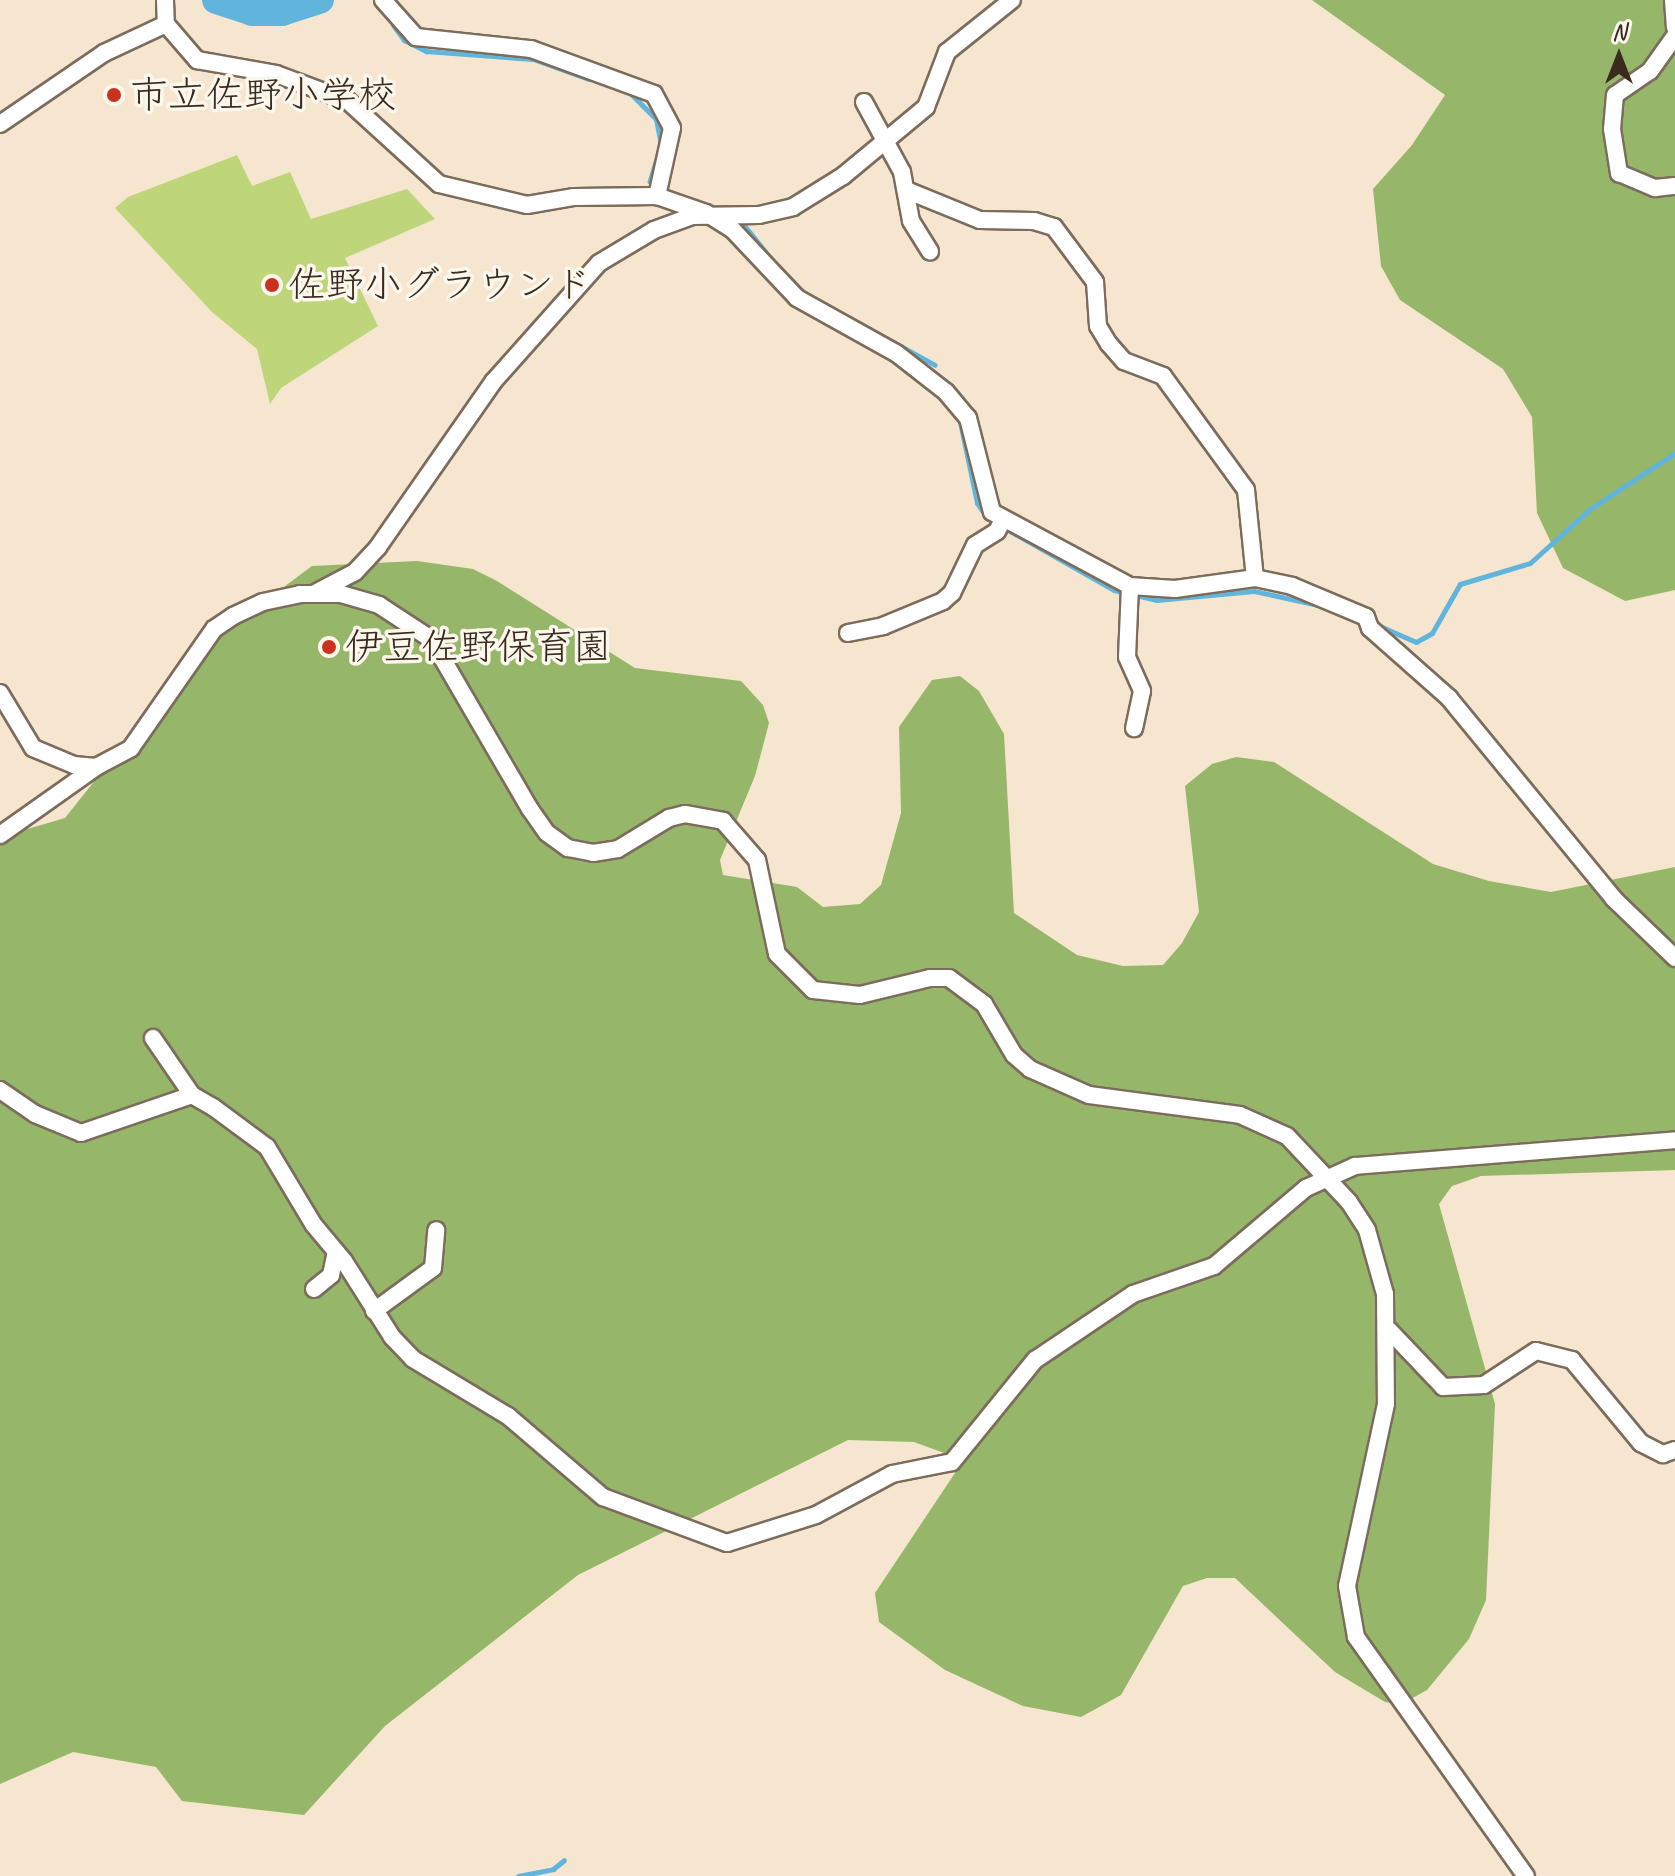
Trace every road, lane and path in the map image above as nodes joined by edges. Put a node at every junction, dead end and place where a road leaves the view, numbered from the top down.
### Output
1 (383, 0) edge
2 (1012, 0) edge
3 (1673, 0) edge
4 (165, 11) edge
5 (1675, 27) edge
6 (1675, 36) edge
7 (864, 102) dead end
8 (0, 124) edge
9 (882, 141) junction
10 (1675, 186) edge
11 (906, 190) junction
12 (657, 196) junction
13 (706, 213) junction
14 (930, 252) dead end
15 (1001, 524) junction
16 (1255, 578) junction
17 (1130, 592) junction
18 (314, 594) junction
19 (848, 633) dead end
20 (0, 693) edge
21 (1134, 728) dead end
22 (96, 767) junction
23 (0, 835) edge
24 (1675, 958) edge
25 (153, 1038) dead end
26 (0, 1090) edge
27 (192, 1095) junction
28 (1675, 1140) edge
29 (1327, 1179) junction
30 (436, 1230) dead end
31 (336, 1252) junction
32 (314, 1289) dead end
33 (374, 1311) junction
34 (1389, 1330) junction
35 (1675, 1450) edge
36 (1526, 1876) edge

1 - 12 street
2 - 9 street
3 - 5 street
4 - 8 street
4 - 12 street
6 - 10 street
7 - 9 street
9 - 11 street
9 - 13 street
11 - 14 street
11 - 16 street
12 - 13 street
13 - 15 street
13 - 18 street
15 - 17 street
15 - 19 street
16 - 17 street
16 - 24 street
17 - 21 street
18 - 22 street
18 - 29 street
20 - 22 street
22 - 23 street
25 - 27 street
26 - 27 street
27 - 31 street
28 - 29 street
29 - 33 street
29 - 34 street
30 - 33 street
31 - 32 street
31 - 33 street
34 - 35 street
34 - 36 street

